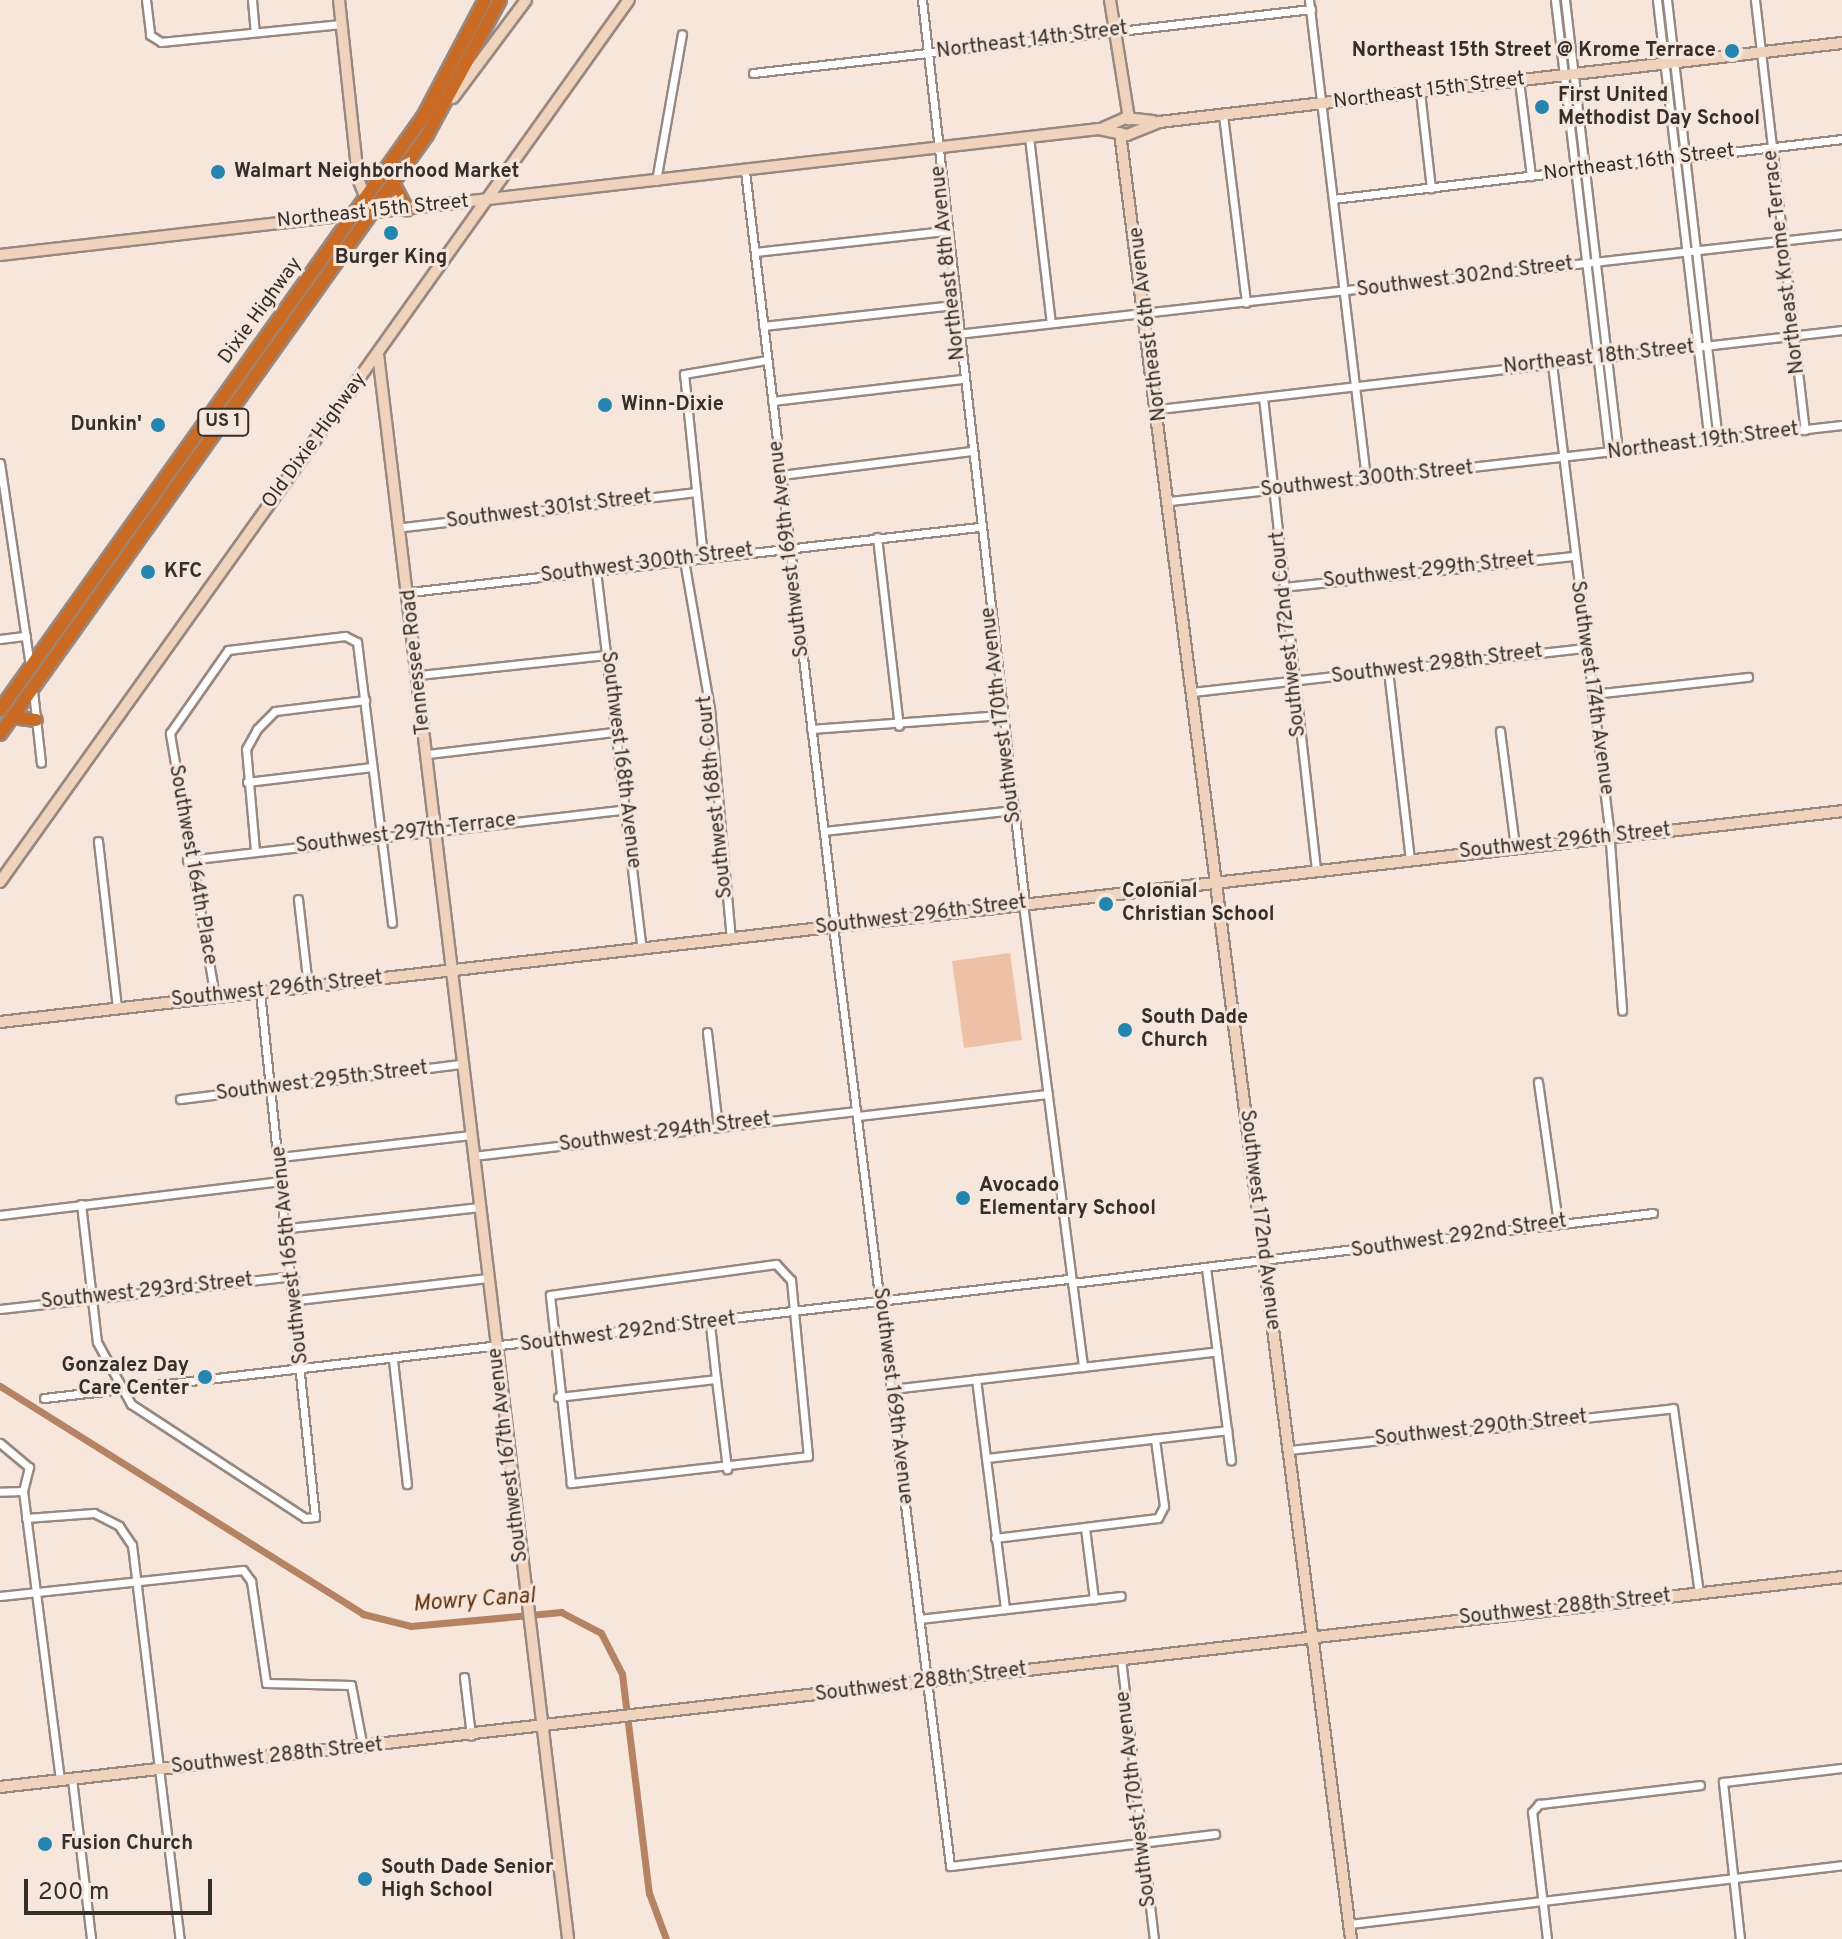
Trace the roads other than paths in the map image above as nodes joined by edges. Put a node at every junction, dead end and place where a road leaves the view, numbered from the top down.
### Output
1 (146, 0) edge
2 (252, 0) edge
3 (339, 0) edge
4 (485, 0) edge
5 (500, 0) edge
6 (526, 0) edge
7 (629, 0) edge
8 (922, 0) edge
9 (1110, 0) edge
10 (1555, 0) edge
11 (1565, 0) edge
12 (1657, 0) edge
13 (1667, 0) edge
14 (1755, 0) edge
15 (1310, 4) edge
16 (341, 24) junction
17 (1114, 31) junction
18 (255, 32) junction
19 (682, 34) dead end
20 (1842, 43) edge
21 (928, 53) junction
22 (1761, 53) junction
23 (1669, 64) junction
24 (753, 73) dead end
25 (1568, 75) junction
26 (1519, 81) junction
27 (1420, 92) junction
28 (453, 98) junction
29 (1322, 103) junction
30 (1223, 115) junction
31 (1125, 126) junction
32 (1029, 137) junction
33 (1842, 139) edge
34 (1772, 147) junction
35 (938, 148) junction
36 (1685, 158) junction
37 (1675, 159) junction
38 (1584, 169) junction
39 (1574, 170) junction
40 (745, 171) junction
41 (506, 176) junction
42 (1531, 176) junction
43 (656, 181) junction
44 (393, 183) junction
45 (1431, 188) junction
46 (524, 195) junction
47 (365, 199) junction
48 (490, 199) junction
49 (1333, 199) junction
50 (407, 209) junction
51 (373, 211) junction
52 (348, 216) junction
53 (945, 231) junction
54 (1842, 234) edge
55 (1783, 241) junction
56 (1696, 251) junction
57 (755, 252) junction
58 (1686, 253) junction
59 (0, 255) edge
60 (1596, 262) junction
61 (1586, 264) junction
62 (1344, 292) junction
63 (315, 293) junction
64 (1246, 303) junction
65 (954, 305) junction
66 (1149, 313) junction
67 (1051, 323) junction
68 (763, 326) junction
69 (1842, 330) edge
70 (957, 334) junction
71 (1794, 336) junction
72 (1702, 346) junction
73 (378, 354) junction
74 (254, 355) junction
75 (1602, 358) junction
76 (767, 360) junction
77 (1552, 364) junction
78 (962, 379) junction
79 (1356, 386) junction
80 (1263, 397) junction
81 (772, 401) junction
82 (1159, 409) junction
83 (1842, 425) edge
84 (1805, 430) junction
85 (216, 432) junction
86 (192, 441) junction
87 (1713, 441) junction
88 (971, 451) junction
89 (1613, 452) junction
90 (1563, 458) junction
91 (2, 463) edge
92 (781, 475) junction
93 (1366, 480) junction
94 (1273, 490) junction
95 (695, 492) junction
96 (1170, 501) junction
97 (152, 521) junction
98 (403, 527) junction
99 (979, 527) junction
100 (877, 537) junction
101 (789, 548) junction
102 (1574, 556) junction
103 (703, 557) junction
104 (684, 560) junction
105 (596, 571) junction
106 (1283, 587) junction
107 (410, 592) junction
108 (54, 635) junction
109 (26, 636) junction
110 (0, 639) edge
111 (1586, 648) junction
112 (607, 655) junction
113 (30, 668) junction
114 (1388, 670) junction
115 (419, 675) junction
116 (1748, 677) dead end
117 (1294, 681) junction
118 (33, 689) junction
119 (1192, 692) junction
120 (1593, 694) junction
121 (365, 700) junction
122 (1001, 715) junction
123 (36, 720) junction
124 (5, 721) edge
125 (899, 726) junction
126 (811, 729) junction
127 (1500, 731) dead end
128 (615, 732) junction
129 (427, 754) junction
130 (41, 763) dead end
131 (372, 767) junction
132 (247, 782) junction
133 (625, 809) junction
134 (1013, 810) junction
135 (1842, 811) edge
136 (436, 831) junction
137 (824, 831) junction
138 (381, 837) junction
139 (1609, 837) junction
140 (98, 841) dead end
141 (1515, 847) junction
142 (255, 851) junction
143 (1410, 859) junction
144 (187, 860) junction
145 (1316, 870) junction
146 (0, 882) edge
147 (1215, 882) junction
148 (298, 899) dead end
149 (1024, 904) junction
150 (392, 923) dead end
151 (834, 926) junction
152 (731, 938) junction
153 (642, 949) junction
154 (452, 971) junction
155 (308, 987) junction
156 (260, 992) junction
157 (215, 997) junction
158 (117, 1008) junction
159 (1622, 1011) dead end
160 (0, 1022) edge
161 (707, 1032) dead end
162 (463, 1064) junction
163 (1538, 1082) dead end
164 (272, 1087) junction
165 (1048, 1094) junction
166 (180, 1099) dead end
167 (856, 1113) junction
168 (718, 1127) junction
169 (471, 1135) junction
170 (473, 1156) junction
171 (280, 1157) junction
172 (283, 1181) junction
173 (81, 1204) junction
174 (480, 1207) junction
175 (1653, 1213) dead end
176 (0, 1215) edge
177 (1558, 1223) junction
178 (289, 1228) junction
179 (1265, 1261) junction
180 (1206, 1268) junction
181 (294, 1276) junction
182 (488, 1278) junction
183 (1070, 1281) junction
184 (92, 1298) junction
185 (297, 1300) junction
186 (880, 1303) junction
187 (0, 1309) edge
188 (795, 1314) junction
189 (710, 1324) junction
190 (551, 1342) junction
191 (496, 1349) junction
192 (1217, 1351) junction
193 (393, 1360) junction
194 (1083, 1367) junction
195 (304, 1371) junction
196 (716, 1379) junction
197 (976, 1379) junction
198 (891, 1389) junction
199 (122, 1391) junction
200 (558, 1397) junction
201 (44, 1398) dead end
202 (1227, 1430) junction
203 (1155, 1439) junction
204 (0, 1443) edge
205 (1289, 1450) junction
206 (986, 1458) junction
207 (1231, 1460) dead end
208 (727, 1469) junction
209 (407, 1484) dead end
210 (23, 1491) junction
211 (0, 1492) edge
212 (26, 1518) junction
213 (1085, 1528) junction
214 (995, 1538) junction
215 (1842, 1577) edge
216 (138, 1581) junction
217 (36, 1593) junction
218 (1699, 1593) junction
219 (0, 1596) edge
220 (1121, 1596) dead end
221 (1094, 1599) junction
222 (1005, 1609) junction
223 (919, 1619) junction
224 (1313, 1637) junction
225 (1121, 1659) junction
226 (464, 1677) dead end
227 (928, 1682) junction
228 (541, 1728) junction
229 (471, 1736) junction
230 (363, 1748) junction
231 (1842, 1768) edge
232 (161, 1770) junction
233 (66, 1780) junction
234 (1700, 1785) dead end
235 (0, 1787) edge
236 (1215, 1834) dead end
237 (1142, 1847) junction
238 (1842, 1865) edge
239 (1735, 1876) junction
240 (1543, 1900) junction
241 (1349, 1924) junction
242 (91, 1939) edge
243 (180, 1939) edge
244 (568, 1939) edge
245 (1154, 1939) edge
246 (1351, 1939) edge
247 (1547, 1939) edge
248 (1740, 1939) edge

1 - 18 street
2 - 18 street
3 - 16 street
4 - 47 highway, Dixie Highway / US 1
5 - 28 highway, US 1
6 - 28 street
7 - 41 street, Old Dixie Highway
8 - 21 street, Northeast 8th Avenue
9 - 17 street
10 - 25 street
11 - 25 street
12 - 23 street
13 - 23 street
14 - 22 street, Northeast Krome Terrace
15 - 17 street, Northeast 14th Street
15 - 29 street
16 - 18 street
16 - 47 street
17 - 21 street, Northeast 14th Street
17 - 31 street
19 - 43 street
20 - 22 street, Northeast 15th Street
21 - 24 street, Northeast 14th Street
21 - 35 street, Northeast 8th Avenue
22 - 23 street, Northeast 15th Street
22 - 34 street, Northeast Krome Terrace
23 - 25 street, Northeast 15th Street
23 - 36 street
23 - 37 street
25 - 26 street, Northeast 15th Street
25 - 38 street
25 - 39 street
26 - 27 street, Northeast 15th Street
26 - 42 street
27 - 29 street, Northeast 15th Street
27 - 45 street
28 - 44 highway, Dixie Highway / US 1
29 - 30 street, Northeast 15th Street
29 - 49 street
30 - 31 street, Northeast 15th Street
30 - 64 street
31 - 32 street, Northeast 15th Street
31 - 66 street, Northeast 6th Avenue
32 - 35 street, Northeast 15th Street
32 - 67 street
33 - 34 street, Northeast 16th Street
34 - 36 street, Northeast 16th Street
34 - 55 street, Northeast Krome Terrace
35 - 40 street, Northeast 15th Street
35 - 53 street, Northeast 8th Avenue
36 - 37 street, Northeast 16th Street
36 - 56 street
37 - 38 street, Northeast 16th Street
37 - 58 street
38 - 39 street, Northeast 16th Street
38 - 60 street
39 - 42 street, Northeast 16th Street
39 - 61 street
40 - 43 street, Northeast 15th Street
40 - 57 street, Southwest 169th Avenue
41 - 46 street
41 - 48 street, Old Dixie Highway
42 - 45 street, Northeast 16th Street
43 - 46 street, Northeast 15th Street
44 - 50 highway
44 - 51 highway, Dixie Highway / US 1
45 - 49 street, Northeast 16th Street
46 - 48 street, Northeast 15th Street
47 - 51 street
47 - 52 highway, Dixie Highway / US 1
48 - 50 street, Northeast 15th Street
48 - 73 street, Old Dixie Highway
49 - 62 street
50 - 51 street, Northeast 15th Street
51 - 52 street, Northeast 15th Street
51 - 63 highway, Dixie Highway / US 1
52 - 59 street, Northeast 15th Street
52 - 63 highway
52 - 74 highway, Dixie Highway / US 1
53 - 57 street
53 - 65 street, Northeast 8th Avenue
54 - 55 street, Southwest 302nd Street
55 - 56 street, Southwest 302nd Street
55 - 71 street, Northeast Krome Terrace
56 - 58 street, Southwest 302nd Street
56 - 72 street
57 - 68 street, Southwest 169th Avenue
58 - 60 street, Southwest 302nd Street
58 - 72 street
60 - 61 street, Southwest 302nd Street
60 - 75 street
61 - 62 street, Southwest 302nd Street
61 - 75 street
62 - 64 street, Southwest 302nd Street
62 - 79 street
63 - 85 highway, Dixie Highway / US 1
64 - 66 street, Southwest 302nd Street
65 - 68 street
65 - 70 street, Northeast 8th Avenue
66 - 67 street, Southwest 302nd Street
66 - 82 street, Northeast 6th Avenue
67 - 70 street, Southwest 302nd Street
68 - 76 street, Southwest 169th Avenue
69 - 71 street, Northeast 18th Street
70 - 78 street, Northeast 8th Avenue
71 - 72 street, Northeast 18th Street
71 - 84 street, Northeast Krome Terrace
72 - 75 street, Northeast 18th Street
72 - 87 street
73 - 98 street, Tennessee Road
73 - 146 street, Old Dixie Highway
74 - 85 highway
74 - 86 highway, Dixie Highway / US 1
75 - 77 street, Northeast 18th Street
75 - 89 street
76 - 81 street, Southwest 169th Avenue
76 - 95 street
77 - 79 street, Northeast 18th Street
77 - 90 street, Southwest 174th Avenue
78 - 81 street
78 - 88 street, Northeast 8th Avenue
79 - 80 street
79 - 93 street
80 - 82 street
80 - 94 street, Southwest 172nd Court
81 - 92 street, Southwest 169th Avenue
82 - 96 street, Northeast 6th Avenue
83 - 84 street, Northeast 19th Street
84 - 87 street, Northeast 19th Street
85 - 97 highway, Dixie Highway / US 1
86 - 97 highway
86 - 108 highway, Dixie Highway / US 1
87 - 89 street, Northeast 19th Street
88 - 92 street
88 - 99 street, Northeast 8th Avenue
89 - 90 street, Northeast 19th Street
90 - 93 street, Southwest 300th Street
90 - 102 street, Southwest 174th Avenue
91 - 109 street
92 - 101 street, Southwest 169th Avenue
93 - 94 street, Southwest 300th Street
94 - 96 street, Southwest 300th Street
94 - 106 street, Southwest 172nd Court
95 - 98 street, Southwest 301st Street
95 - 103 street
96 - 119 street, Southwest 172nd Avenue
97 - 118 highway, US 1
98 - 107 street, Tennessee Road
99 - 100 street, Southwest 300th Street
99 - 122 street, Southwest 170th Avenue
100 - 101 street, Southwest 300th Street
100 - 125 street
101 - 103 street, Southwest 300th Street
101 - 126 street, Southwest 169th Avenue
102 - 106 street, Southwest 299th Street
102 - 111 street, Southwest 174th Avenue
103 - 104 street, Southwest 300th Street
104 - 105 street, Southwest 300th Street
104 - 152 street, Southwest 168th Court
105 - 107 street, Southwest 300th Street
105 - 112 street, Southwest 168th Avenue
106 - 117 street, Southwest 172nd Court
107 - 115 street, Tennessee Road
108 - 113 highway, US 1
108 - 118 highway
109 - 110 street
109 - 113 street
111 - 114 street, Southwest 298th Street
111 - 120 street, Southwest 174th Avenue
112 - 115 street
112 - 128 street, Southwest 168th Avenue
113 - 124 highway
113 - 124 highway, US 1
114 - 117 street, Southwest 298th Street
114 - 143 street
115 - 129 street, Tennessee Road
116 - 120 street
117 - 119 street, Southwest 298th Street
117 - 145 street, Southwest 172nd Court
118 - 123 street
118 - 124 highway, US 1
119 - 147 street, Southwest 172nd Avenue
120 - 139 street, Southwest 174th Avenue
121 - 131 street
121 - 132 street
121 - 144 street, Southwest 164th Place
122 - 125 street
122 - 134 street, Southwest 170th Avenue
123 - 124 highway
123 - 130 street
125 - 126 street
126 - 137 street, Southwest 169th Avenue
127 - 141 street
128 - 129 street
128 - 133 street, Southwest 168th Avenue
129 - 136 street, Tennessee Road
131 - 132 street
131 - 138 street
132 - 142 street
133 - 136 street, Southwest 297th Terrace
133 - 153 street, Southwest 168th Avenue
134 - 137 street
134 - 149 street, Southwest 170th Avenue
135 - 139 street, Southwest 296th Street
136 - 138 street, Southwest 297th Terrace
136 - 154 street, Tennessee Road
137 - 151 street, Southwest 169th Avenue
138 - 142 street, Southwest 297th Terrace
138 - 150 street
139 - 141 street, Southwest 296th Street
139 - 159 street, Southwest 174th Avenue
140 - 158 street
141 - 143 street, Southwest 296th Street
142 - 144 street, Southwest 297th Terrace
143 - 145 street, Southwest 296th Street
144 - 157 street, Southwest 164th Place
145 - 147 street, Southwest 296th Street
147 - 149 street, Southwest 296th Street
147 - 179 street, Southwest 172nd Avenue
148 - 155 street
149 - 151 street, Southwest 296th Street
149 - 165 street, Southwest 170th Avenue
151 - 152 street, Southwest 296th Street
151 - 167 street, Southwest 169th Avenue
152 - 153 street, Southwest 296th Street
153 - 154 street, Southwest 296th Street
154 - 155 street, Southwest 296th Street
154 - 162 street, Southwest 167th Avenue
155 - 156 street, Southwest 296th Street
156 - 157 street, Southwest 296th Street
156 - 164 street, Southwest 165th Avenue
157 - 158 street, Southwest 296th Street
158 - 160 street, Southwest 296th Street
161 - 168 street
162 - 164 street, Southwest 295th Street
162 - 169 street, Southwest 167th Avenue
163 - 177 street
164 - 166 street, Southwest 295th Street
164 - 171 street, Southwest 165th Avenue
165 - 167 street, Southwest 294th Street
165 - 183 street, Southwest 170th Avenue
167 - 168 street, Southwest 294th Street
167 - 186 street, Southwest 169th Avenue
168 - 170 street, Southwest 294th Street
169 - 170 street, Southwest 167th Avenue
169 - 171 street
170 - 174 street, Southwest 167th Avenue
171 - 172 street, Southwest 165th Avenue
172 - 173 street
172 - 178 street, Southwest 165th Avenue
173 - 176 street
173 - 184 street
174 - 178 street
174 - 182 street, Southwest 167th Avenue
175 - 177 street, Southwest 292nd Street
177 - 179 street, Southwest 292nd Street
178 - 181 street, Southwest 165th Avenue
179 - 180 street, Southwest 292nd Street
179 - 205 street, Southwest 172nd Avenue
180 - 183 street, Southwest 292nd Street
180 - 192 street
181 - 184 street, Southwest 293rd Street
181 - 185 street, Southwest 165th Avenue
182 - 185 street
182 - 191 street, Southwest 167th Avenue
183 - 186 street, Southwest 292nd Street
183 - 194 street, Southwest 170th Avenue
184 - 187 street, Southwest 293rd Street
184 - 199 street
185 - 195 street, Southwest 165th Avenue
186 - 188 street, Southwest 292nd Street
186 - 198 street, Southwest 169th Avenue
188 - 189 street, Southwest 292nd Street
188 - 190 street
188 - 208 street
189 - 190 street, Southwest 292nd Street
189 - 196 street
190 - 191 street, Southwest 292nd Street
190 - 200 street
191 - 193 street, Southwest 292nd Street
191 - 228 street, Southwest 167th Avenue
192 - 194 street
192 - 202 street
193 - 195 street, Southwest 292nd Street
193 - 209 street
194 - 197 street
195 - 199 street, Southwest 292nd Street
195 - 199 street, Southwest 165th Avenue
196 - 200 street
196 - 208 street
197 - 198 street
197 - 206 street
198 - 223 street, Southwest 169th Avenue
199 - 201 street, Southwest 292nd Street
200 - 208 street
202 - 203 street
202 - 207 street
203 - 206 street
203 - 213 street
204 - 210 street
205 - 218 street, Southwest 290th Street
205 - 224 street, Southwest 172nd Avenue
206 - 214 street
210 - 211 street
210 - 212 street
212 - 216 street
212 - 217 street
213 - 214 street
213 - 221 street
214 - 222 street
215 - 218 street, Southwest 288th Street
216 - 217 street
216 - 230 street
216 - 232 street
217 - 219 street
217 - 233 street
218 - 224 street, Southwest 288th Street
220 - 221 street
221 - 222 street
222 - 223 street
223 - 227 street, Southwest 169th Avenue
224 - 225 street, Southwest 288th Street
224 - 241 street, Southwest 172nd Avenue
225 - 227 street, Southwest 288th Street
225 - 237 street, Southwest 170th Avenue
226 - 229 street
227 - 228 street, Southwest 288th Street
227 - 237 street, Southwest 169th Avenue
228 - 229 street, Southwest 288th Street
228 - 244 street, Southwest 167th Avenue
229 - 230 street, Southwest 288th Street
230 - 232 street, Southwest 288th Street
231 - 239 street
232 - 233 street, Southwest 288th Street
232 - 243 street
233 - 235 street, Southwest 288th Street
233 - 242 street
234 - 240 street
236 - 237 street
237 - 245 street, Southwest 170th Avenue
238 - 239 street
239 - 240 street
239 - 248 street
240 - 241 street
240 - 247 street
241 - 246 street, Southwest 172nd Avenue

